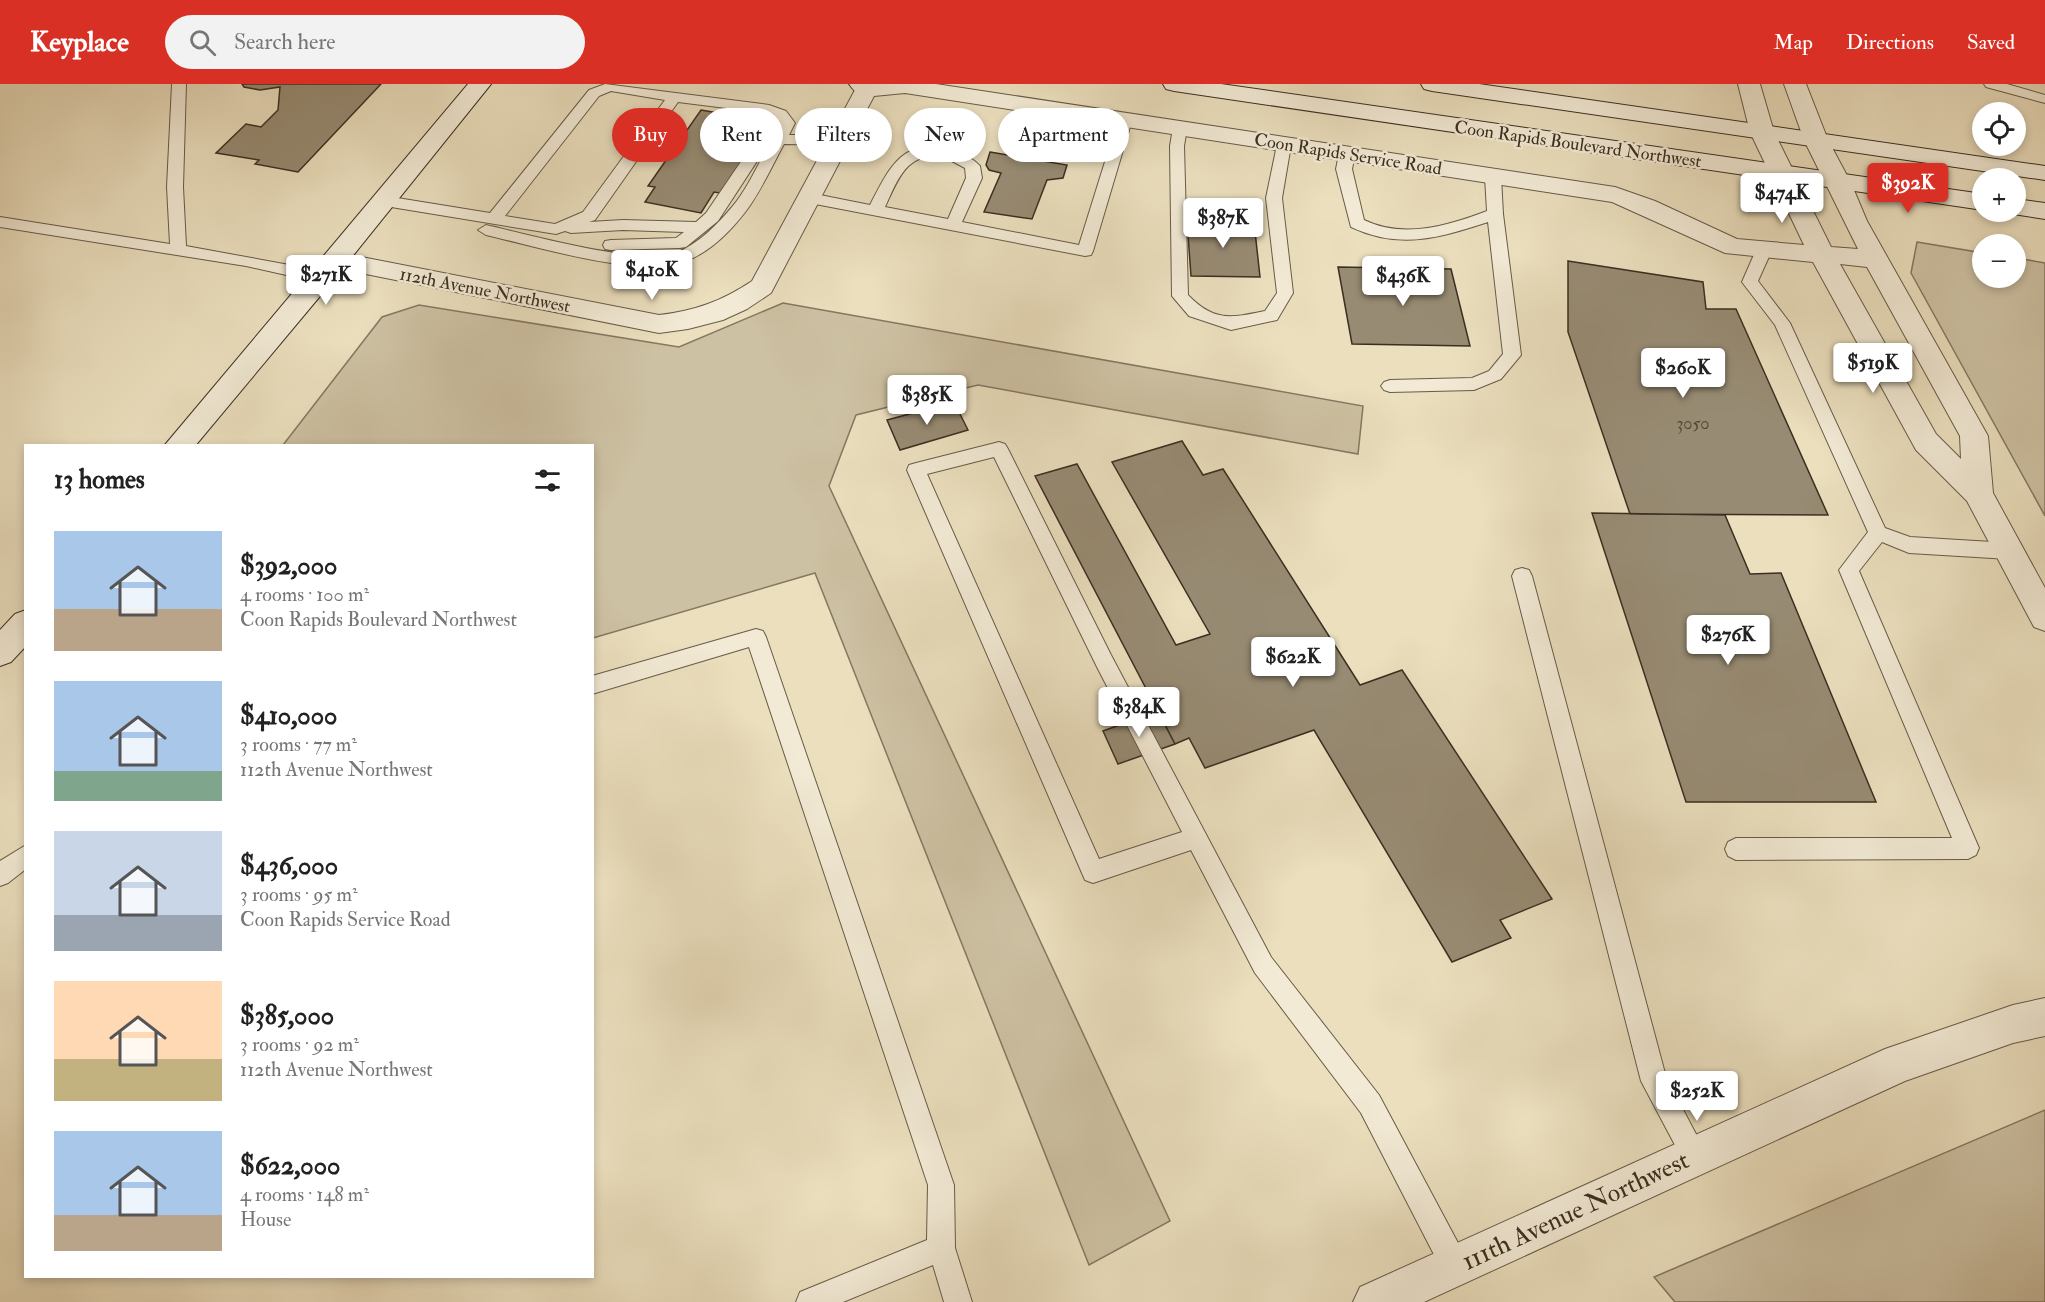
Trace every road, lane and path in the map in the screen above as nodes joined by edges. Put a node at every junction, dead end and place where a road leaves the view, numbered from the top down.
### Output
1 (179, 84) edge
2 (480, 84) edge
3 (1174, 84) edge
4 (1432, 84) edge
5 (1749, 84) edge
6 (1796, 84) edge
7 (1991, 84) edge
8 (863, 87) edge
9 (674, 97) junction
10 (2045, 99) edge
11 (761, 108) edge
12 (854, 108) edge
13 (1047, 108) edge
14 (783, 117) edge
15 (1129, 121) edge
16 (788, 123) junction
17 (795, 125) edge
18 (1180, 128) junction
19 (783, 132) edge
20 (1762, 132) junction
21 (1816, 140) junction
22 (1284, 144) junction
23 (1347, 154) junction
24 (748, 162) edge
25 (766, 162) edge
26 (829, 162) edge
27 (1112, 162) edge
28 (2045, 173) edge
29 (1784, 174) junction
30 (1493, 177) junction
31 (1839, 183) junction
32 (810, 198) junction
33 (385, 201) junction
34 (1972, 201) edge
35 (2026, 208) edge
36 (444, 211) junction
37 (875, 211) junction
38 (2045, 211) edge
39 (1495, 214) junction
40 (494, 219) junction
41 (0, 222) edge
42 (953, 225) junction
43 (556, 229) junction
44 (1764, 250) junction
45 (178, 251) junction
46 (1822, 255) junction
47 (1877, 259) junction
48 (329, 269) junction
49 (1390, 386) dead end
50 (180, 444) edge
51 (1978, 493) junction
52 (1878, 533) junction
53 (2009, 551) junction
54 (1522, 576) dead end
55 (2045, 618) edge
56 (24, 625) edge
57 (0, 652) edge
58 (594, 684) edge
59 (1196, 837) junction
60 (1736, 849) dead end
61 (24, 857) edge
62 (0, 875) edge
63 (2045, 1017) edge
64 (1694, 1155) junction
65 (941, 1248) junction
66 (1455, 1266) junction
67 (810, 1302) edge
68 (958, 1302) edge
69 (1375, 1302) edge

1 - 45 lane
2 - 33 street
3 - 29 street, Coon Rapids Boulevard Northwest
4 - 20 street, Coon Rapids Boulevard Northwest
5 - 20 street
6 - 21 street
7 - 10 lane
8 - 12 street, 112th Avenue Northwest
8 - 13 street, Coon Rapids Service Road
9 - 11 lane
9 - 40 lane
9 - 43 lane
14 - 16 lane
15 - 18 street, Coon Rapids Service Road
16 - 17 lane
16 - 19 lane
18 - 22 street, Coon Rapids Service Road
18 - 22 lane
20 - 21 street, Coon Rapids Boulevard Northwest
20 - 29 street
21 - 28 street, Coon Rapids Boulevard Northwest
21 - 31 street
22 - 23 street, Coon Rapids Service Road
23 - 30 street, Coon Rapids Service Road
23 - 39 lane
24 - 43 lane
25 - 36 lane
26 - 32 street, 112th Avenue Northwest
27 - 42 lane
29 - 31 street, Coon Rapids Boulevard Northwest
29 - 46 street
30 - 39 lane
30 - 44 street, Coon Rapids Service Road
31 - 34 street, Coon Rapids Boulevard Northwest
31 - 47 street
32 - 37 lane
32 - 48 street, 112th Avenue Northwest
33 - 36 lane
33 - 48 street
35 - 38 street
36 - 40 lane
37 - 42 lane
37 - 42 lane
39 - 49 lane
40 - 43 lane
41 - 45 lane
44 - 46 street, Coon Rapids Service Road
44 - 52 lane
45 - 48 lane
46 - 47 street, Coon Rapids Service Road
46 - 51 street
47 - 51 street
48 - 50 street
51 - 53 street
52 - 53 lane
52 - 60 lane
53 - 55 street
54 - 64 lane
56 - 57 street
58 - 65 lane
59 - 59 lane
59 - 66 lane
61 - 62 lane
63 - 64 street, 111th Avenue Northwest
64 - 66 street, 111th Avenue Northwest
65 - 67 lane
65 - 68 lane
66 - 69 street, 111th Avenue Northwest

